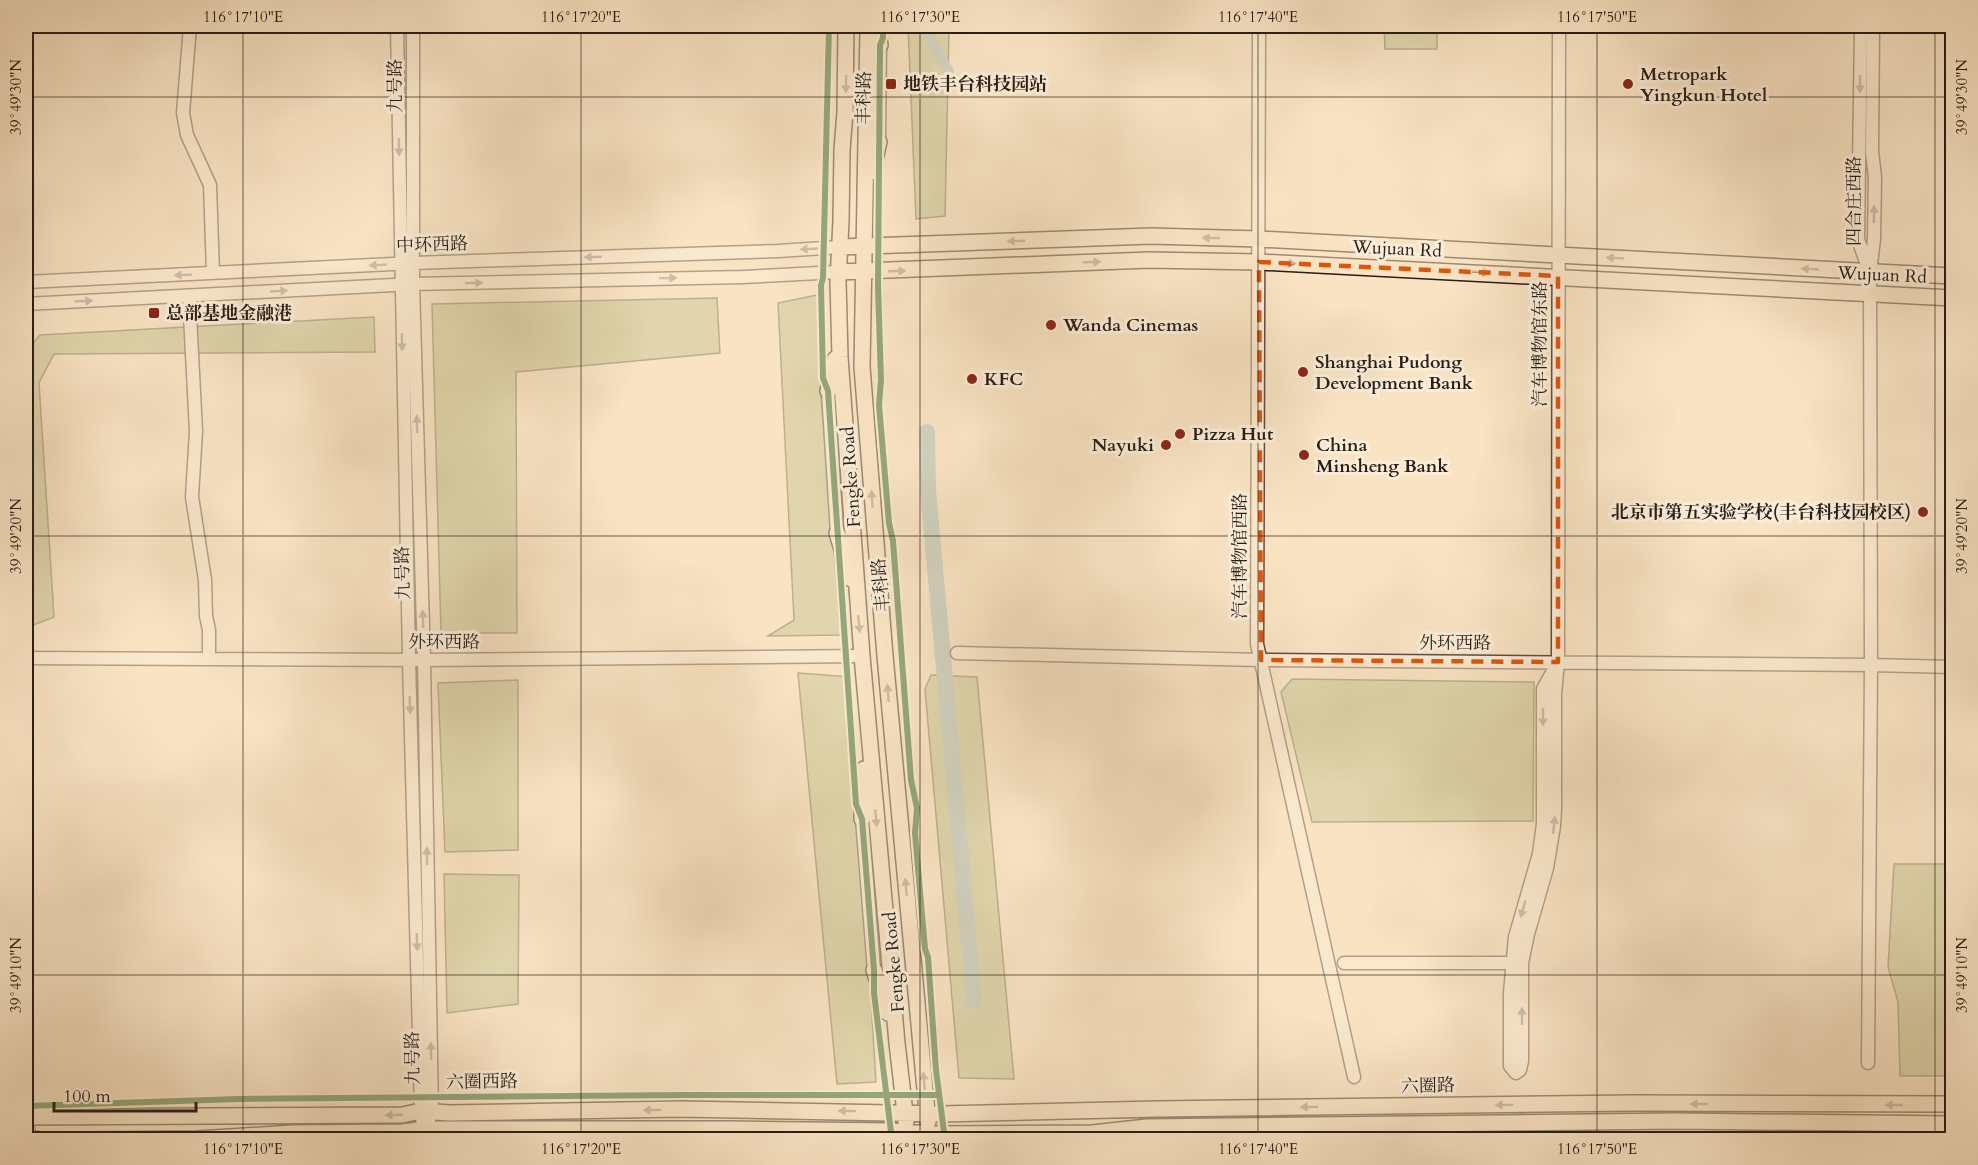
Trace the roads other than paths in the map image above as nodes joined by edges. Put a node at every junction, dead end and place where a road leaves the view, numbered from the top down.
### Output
1 (190, 26) edge
2 (397, 26) edge
3 (413, 26) edge
4 (846, 26) edge
5 (868, 26) edge
6 (877, 26) edge
7 (1259, 26) edge
8 (1559, 26) edge
9 (1861, 26) edge
10 (1872, 26) edge
11 (880, 45) joint
12 (879, 142) joint
13 (865, 195) junction
14 (1259, 239) junction
15 (840, 247) junction
16 (864, 247) junction
17 (1559, 255) junction
18 (1259, 262) junction
19 (407, 263) junction
20 (838, 272) junction
21 (864, 272) junction
22 (1870, 272) junction
23 (213, 273) junction
24 (1558, 276) junction
25 (1953, 276) edge
26 (26, 282) edge
27 (407, 285) junction
28 (1870, 294) junction
29 (189, 296) junction
30 (1953, 298) edge
31 (26, 304) edge
32 (840, 338) junction
33 (828, 391) joint
34 (837, 533) joint
35 (857, 599) junction
36 (957, 653) dead end
37 (862, 656) junction
38 (26, 658) edge
39 (209, 659) junction
40 (409, 660) junction
41 (424, 660) junction
42 (1261, 660) junction
43 (1558, 662) junction
44 (1871, 665) junction
45 (1953, 667) edge
46 (869, 740) junction
47 (862, 819) joint
48 (1344, 963) dead end
49 (1517, 963) junction
50 (874, 970) joint
51 (897, 1042) junction
52 (1868, 1063) dead end
53 (1354, 1077) dead end
54 (26, 1087) edge
55 (1953, 1104) edge
56 (427, 1112) junction
57 (905, 1113) junction
58 (927, 1114) junction
59 (26, 1117) edge
60 (1953, 1124) edge
61 (425, 1134) edge
62 (908, 1136) edge
63 (930, 1137) edge
64 (31, 1139) edge
65 (91, 1140) edge

1 - 23 street
2 -> 19 street, 九号路
3 - 19 street, 九号路
4 -> 15 main road
5 - 13 main road, Fengke Road
6 - 11 main road
7 - 14 street, 汽车博物馆西路
8 - 17 street, 汽车博物馆东路
9 -> 22 street, 四合庄西路
22 -> 10 street, 四合庄西路
11 - 12 street, 丰科路
12 - 13 main road
13 - 16 main road, Fengke Road
14 -> 16 main road, Wujuan Rd
14 - 17 main road, Wujuan Rd
14 - 18 street, 汽车博物馆西路
15 - 16 main road, Wujuan Rd
15 -> 19 street, 中环西路
15 - 20 main road
16 - 21 main road, Fengke Road
22 -> 17 main road, Wujuan Rd
17 - 24 street, 汽车博物馆东路
21 -> 18 main road, Wujuan Rd
18 -> 24 main road, Wujuan Rd
18 - 42 street, 汽车博物馆西路
19 -> 23 street, 中环西路
19 - 27 street, 九号路
20 - 21 main road, Wujuan Rd
27 -> 20 street
20 - 32 main road
58 -> 21 main road, Fengke Road
22 - 25 main road, Wujuan Rd
22 - 28 street
23 -> 26 street, 中环西路
24 - 28 main road, Wujuan Rd
24 - 43 street, 汽车博物馆东路
29 -> 27 street
27 -> 40 street, 九号路
41 -> 27 street, 九号路
28 - 30 main road, Wujuan Rd
28 - 44 street
31 -> 29 street
29 - 39 street
32 - 33 main road
32 - 35 main road
33 - 34 street
34 - 35 main road
35 -> 37 main road
36 - 42 street, 外环西路
37 - 41 street, 外环西路
37 - 46 main road
38 - 39 street, 外环西路
39 - 40 street, 外环西路
40 - 41 street, 外环西路
40 -> 56 street, 九号路
56 -> 41 street, 九号路
42 - 43 street, 外环西路
42 - 53 street, 汽车博物馆西路
43 - 44 street, 外环西路
43 - 49 street
44 - 45 street, 外环西路
44 - 52 street
46 - 47 main road
46 -> 51 main road
47 - 50 street
48 - 49 street
49 -> 49 street
50 - 51 main road
51 - 57 main road
54 - 59 street
55 -> 58 main road, 六圈路
57 -> 56 main road, 六圈西路
56 -> 59 main road, 六圈西路
56 - 61 street, 九号路
57 - 58 main road, 六圈路
57 - 62 main road
58 - 63 main road, Fengke Road
59 - 64 street
60 - 63 main road, 六圈路
61 - 62 main road
61 - 65 main road
62 - 63 main road, 六圈路

